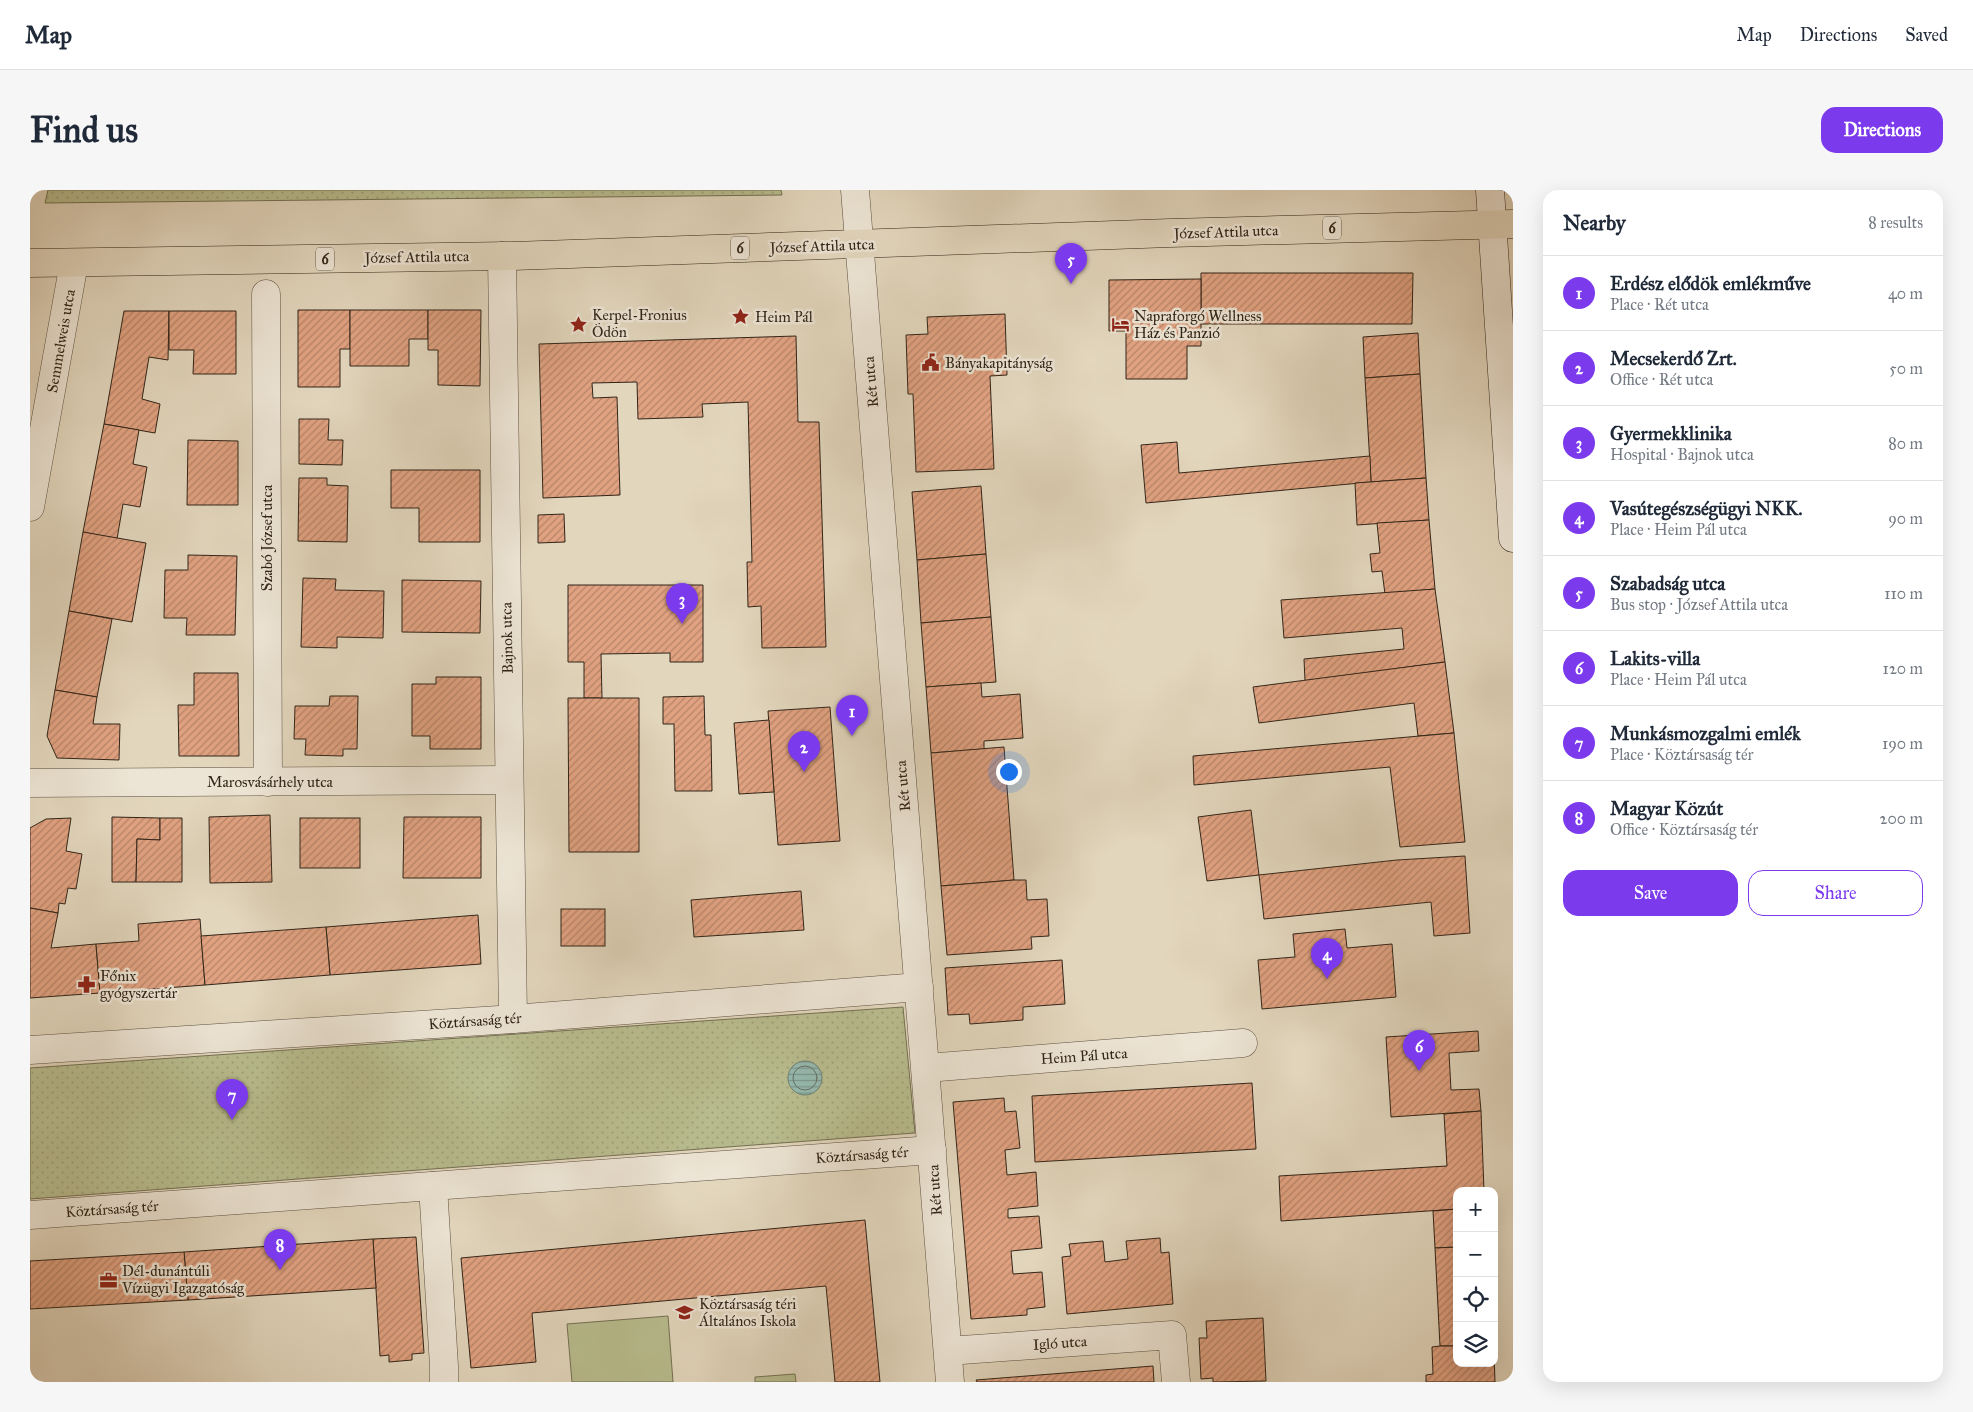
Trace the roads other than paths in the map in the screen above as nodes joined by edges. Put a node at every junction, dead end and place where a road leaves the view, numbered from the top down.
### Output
1 (855, 190) edge
2 (1490, 190) edge
3 (1503, 224) edge
4 (860, 244) junction
5 (502, 256) junction
6 (30, 263) edge
7 (74, 263) junction
8 (266, 294) dead end
9 (30, 507) edge
10 (1513, 538) edge
11 (509, 780) junction
12 (268, 782) junction
13 (30, 783) edge
14 (919, 987) junction
15 (514, 1019) junction
16 (1242, 1043) dead end
17 (30, 1050) edge
18 (926, 1068) junction
19 (932, 1150) junction
20 (433, 1186) junction
21 (30, 1215) edge
22 (948, 1351) junction
23 (444, 1382) edge
24 (950, 1382) edge
25 (1176, 1382) edge

1 - 4 street, Rét utca
2 - 3 street
3 - 4 main road, József Attila utca / 6
3 - 10 street
4 - 5 main road, József Attila utca / 6
4 - 14 street, Rét utca
5 - 7 main road, József Attila utca / 6
5 - 11 street, Bajnok utca
6 - 7 main road, József Attila utca / 6
7 - 9 street, Semmelweis utca
8 - 12 street, Szabó József utca
11 - 12 street, Marosvásárhely utca
11 - 15 street, Bajnok utca
12 - 13 street, Marosvásárhely utca
14 - 15 street, Köztársaság tér
14 - 18 street, Rét utca
15 - 17 street, Köztársaság tér
16 - 18 street, Heim Pál utca
18 - 19 street, Rét utca
19 - 20 street, Köztársaság tér
19 - 22 street, Rét utca
20 - 21 street, Köztársaság tér
20 - 23 street
22 - 24 street, Rét utca
22 - 25 street, Igló utca

